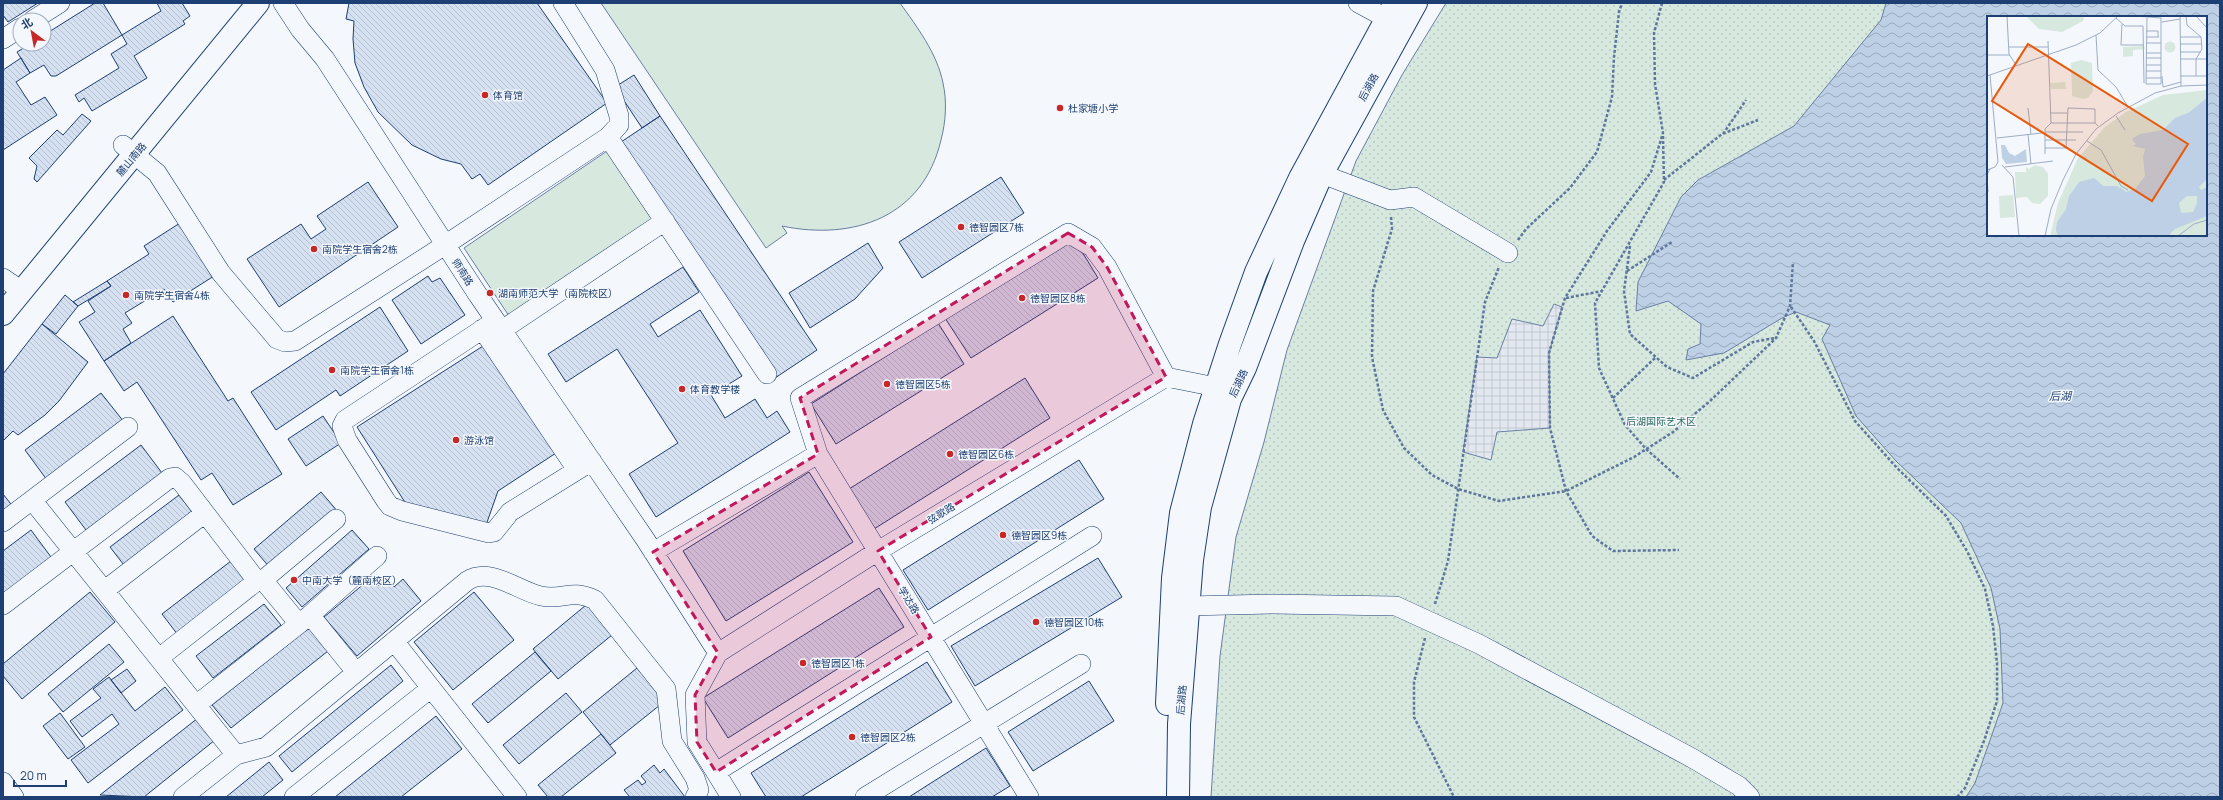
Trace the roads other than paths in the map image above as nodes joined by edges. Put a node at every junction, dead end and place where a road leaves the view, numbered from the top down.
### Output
1 (60, 3) edge
2 (240, 3) edge
3 (258, 3) edge
4 (283, 3) edge
5 (563, 3) edge
6 (1358, 3) edge
7 (1398, 11) edge
8 (46, 12) edge
9 (12, 33) edge
10 (3, 39) edge
11 (608, 137) junction
12 (129, 150) junction
13 (1322, 174) junction
14 (665, 221) junction
15 (445, 245) junction
16 (1508, 253) road end
17 (9, 285) edge
18 (3, 314) edge
19 (493, 327) junction
20 (767, 374) dead end
21 (1166, 377) junction
22 (1216, 387) junction
23 (128, 427) dead end
24 (818, 454) junction
25 (585, 466) junction
26 (32, 500) junction
27 (205, 513) junction
28 (336, 519) dead end
29 (3, 522) edge
30 (1092, 536) dead end
31 (649, 545) junction
32 (74, 551) junction
33 (878, 551) junction
34 (377, 556) dead end
35 (260, 581) junction
36 (105, 590) junction
37 (3, 605) edge
38 (1188, 606) junction
39 (304, 620) junction
40 (931, 637) junction
41 (394, 641) junction
42 (718, 653) junction
43 (159, 658) junction
44 (1080, 664) dead end
45 (356, 672) junction
46 (431, 688) junction
47 (196, 705) junction
48 (984, 723) junction
49 (236, 755) junction
50 (716, 772) junction
51 (3, 782) edge
52 (14, 797) edge
53 (183, 797) edge
54 (294, 797) edge
55 (517, 797) edge
56 (695, 797) edge
57 (731, 797) edge
58 (865, 797) edge
59 (1029, 797) edge
60 (1164, 797) edge
61 (1178, 797) edge
62 (1750, 797) edge

1 - 8 street
2 - 12 main road, 麓山南路
3 - 12 main road, 麓山南路
4 - 15 street, 师南路
5 - 11 street
6 - 7 street
7 - 13 main road, 后湖路
7 - 22 main road, 后湖路
9 - 10 street
11 - 14 street
11 - 15 street
12 - 15 street
12 - 17 main road, 麓山南路
13 - 16 street
13 - 38 main road, 后湖路
14 - 19 street
14 - 20 street
15 - 19 street, 师南路
17 - 18 main road, 麓山南路
19 - 25 street, 师南路
19 - 25 street
21 - 22 street
21 - 24 street, 学达路
21 - 33 street, 弦歌路
22 - 60 main road, 后湖路
23 - 26 street
24 - 31 street
24 - 33 street, 学达路
25 - 31 street, 师南路
26 - 29 street
26 - 32 street
27 - 32 street
27 - 35 street
27 - 36 street
28 - 35 street
30 - 40 street
31 - 42 street, 师南路
32 - 36 street
32 - 37 street
33 - 40 street, 学达路
33 - 42 street, 弦歌路
34 - 39 street
35 - 39 street
35 - 43 street
36 - 43 street
38 - 61 main road, 后湖路
38 - 62 street
39 - 45 street
39 - 47 street
40 - 48 street, 学达路
40 - 50 street
41 - 45 street
41 - 46 street
41 - 56 street
42 - 50 street
43 - 47 street
44 - 48 street
45 - 49 street
46 - 54 street
46 - 55 street
47 - 49 street
48 - 58 street
48 - 59 street, 学达路
49 - 53 street
50 - 57 street
51 - 52 street

